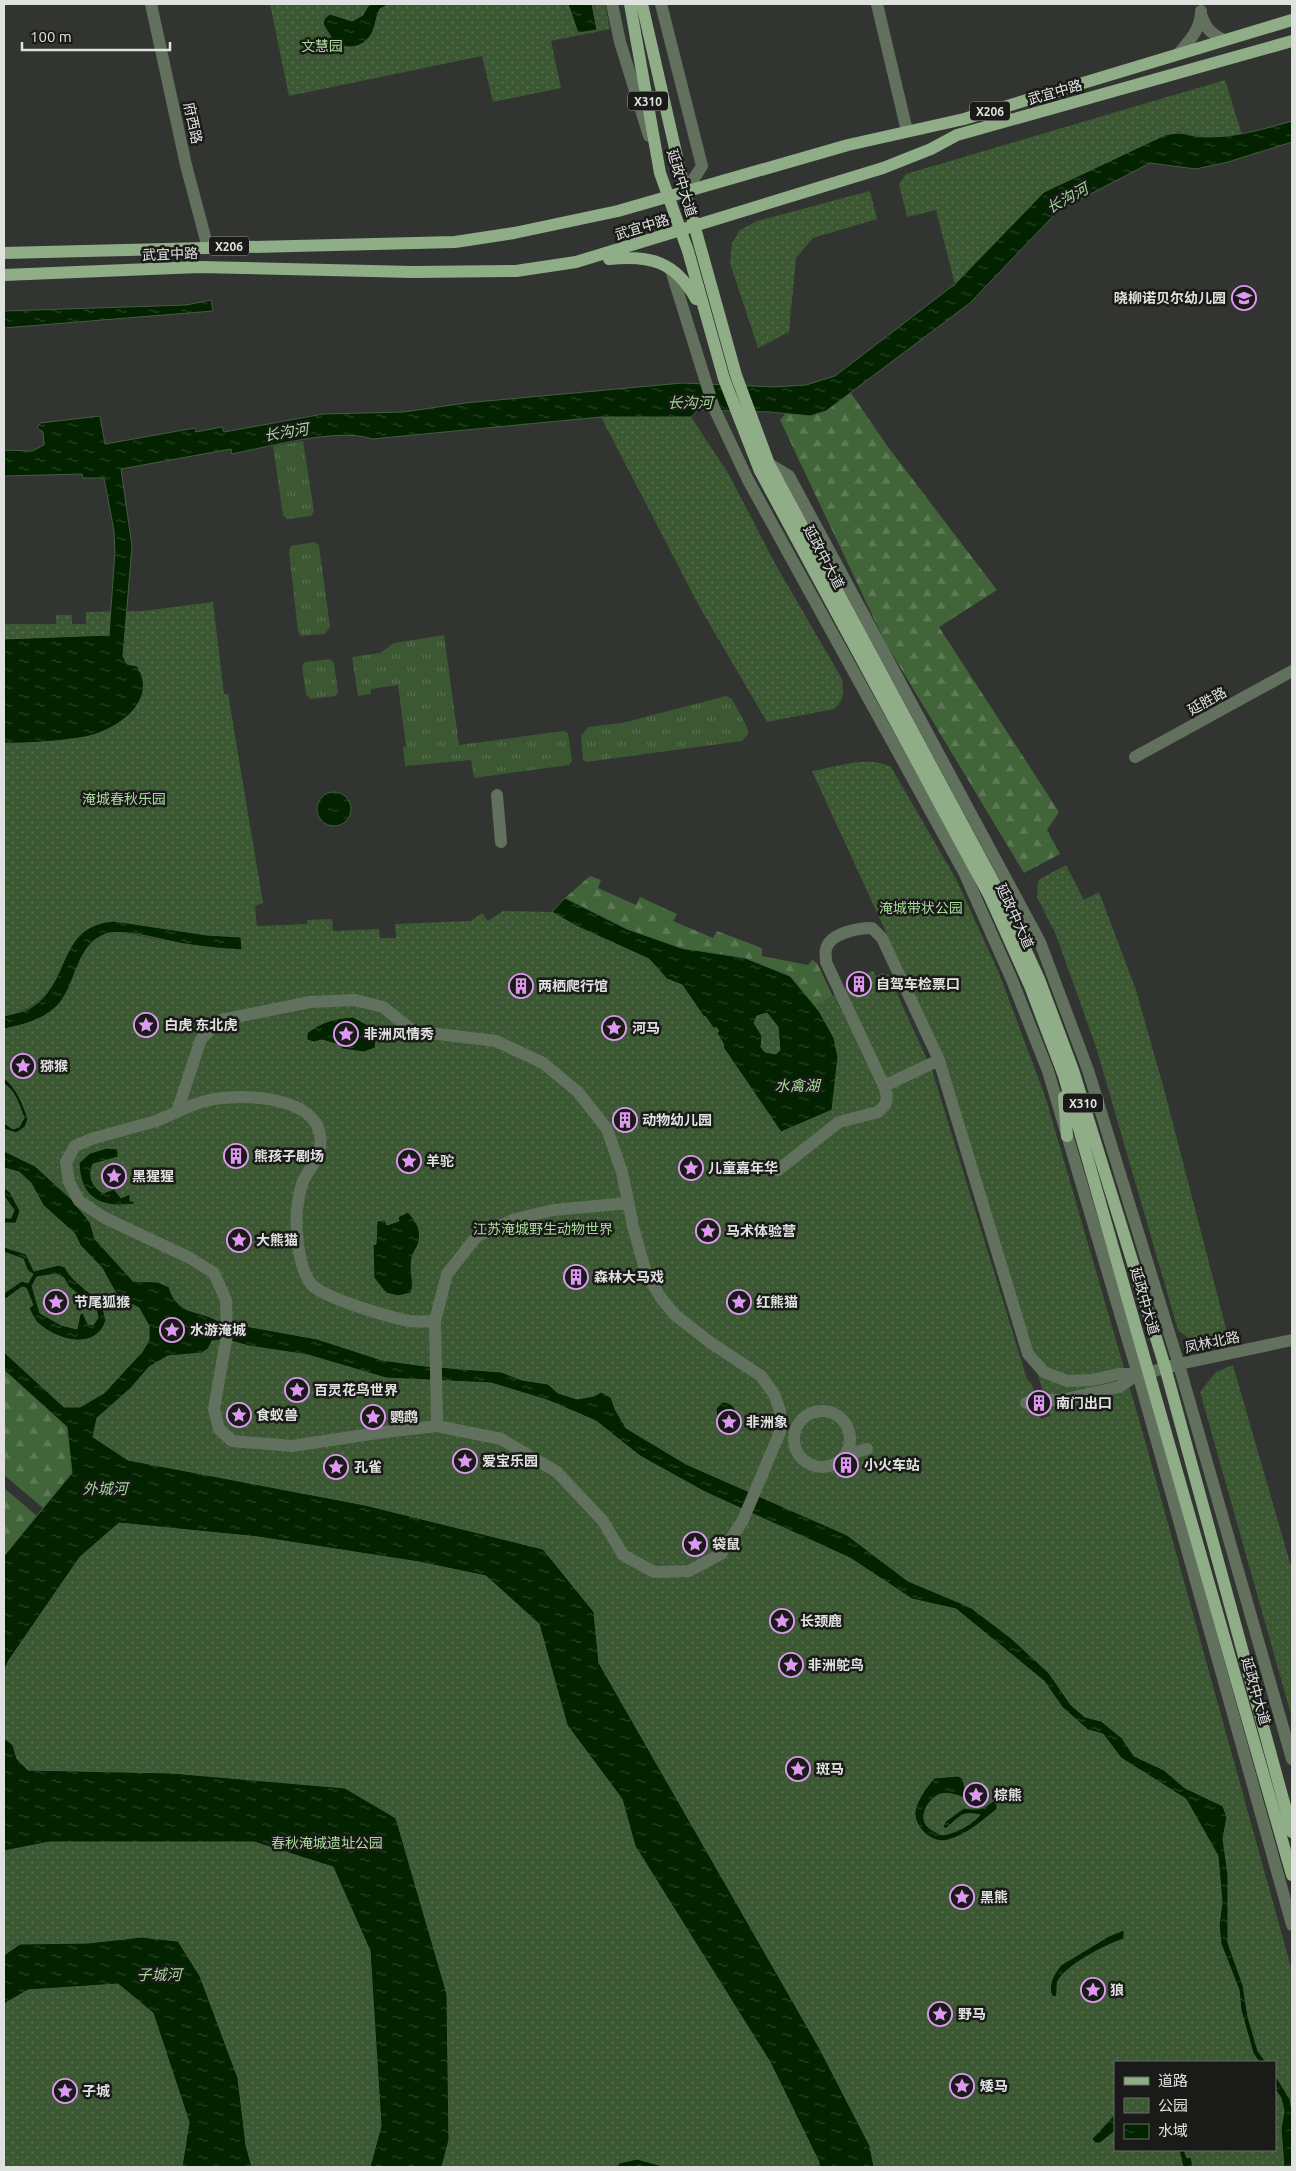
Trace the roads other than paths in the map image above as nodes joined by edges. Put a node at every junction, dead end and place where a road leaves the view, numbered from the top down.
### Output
1 (151, 4) edge
2 (612, 4) edge
3 (630, 4) edge
4 (642, 4) edge
5 (661, 4) edge
6 (877, 4) edge
7 (1200, 7) edge
8 (1292, 20) edge
9 (1222, 40) junction
10 (1292, 41) edge
11 (1180, 52) junction
12 (907, 131) junction
13 (660, 173) junction
14 (686, 192) junction
15 (669, 196) junction
16 (696, 226) junction
17 (681, 230) junction
18 (208, 248) junction
19 (4, 253) edge
20 (576, 262) junction
21 (670, 270) junction
22 (4, 275) edge
23 (705, 316) junction
24 (730, 377) junction
25 (765, 468) junction
26 (1292, 671) edge
27 (1135, 757) dead end
28 (496, 795) dead end
29 (501, 842) dead end
30 (939, 1060) junction
31 (1062, 1072) junction
32 (884, 1086) junction
33 (177, 1112) junction
34 (1067, 1136) junction
35 (778, 1170) dead end
36 (629, 1203) junction
37 (436, 1322) junction
38 (1292, 1340) edge
39 (1179, 1365) junction
40 (1166, 1367) junction
41 (1144, 1373) junction
42 (1026, 1403) dead end
43 (437, 1426) junction
44 (780, 1432) junction
45 (794, 1435) junction
46 (848, 1450) junction
47 (866, 1450) dead end
48 (1292, 1759) edge
49 (1292, 1832) edge
50 (1277, 1872) junction
51 (1292, 1873) edge
52 (1287, 1886) edge
53 (1292, 1925) edge

1 - 18 street, 府西路
2 - 13 street
3 - 13 main road, 延政中大道 / X310
4 - 14 main road, 延政中大道 / X310
5 - 14 street
6 - 12 street
7 - 9 street
7 - 11 street
8 - 9 main road, 武宜中路 / X206
9 - 11 main road, 武宜中路 / X206
10 - 16 main road, 武宜中路 / X206
11 - 12 main road, 武宜中路 / X206
12 - 14 main road, 武宜中路 / X206
13 - 15 main road, 延政中大道 / X310
14 - 15 main road, 武宜中路 / X206
14 - 16 main road, 延政中大道 / X310
15 - 17 main road, 延政中大道 / X310
15 - 18 main road, 武宜中路 / X206
16 - 17 main road, 武宜中路 / X206
16 - 24 main road, 延政中大道 / X310
17 - 20 main road, 武宜中路 / X206
17 - 23 main road, 延政中大道 / X310
18 - 19 main road, 武宜中路 / X206
20 - 21 main road
20 - 22 main road, 武宜中路 / X206
21 - 23 main road
21 - 34 street
23 - 24 main road, 延政中大道 / X310
24 - 25 main road, 延政中大道
25 - 31 main road, 延政中大道 / X310
25 - 39 street
25 - 40 main road, 延政中大道 / X310
26 - 27 street, 延胜路
28 - 29 street
30 - 32 street
30 - 32 street
30 - 41 street
31 - 34 main road
31 - 41 main road, 延政中大道 / X310
32 - 35 street
33 - 36 street
33 - 37 street
33 - 43 street
34 - 41 street
36 - 37 street
36 - 44 street
37 - 43 street
38 - 39 street, 凤林北路
39 - 40 street, 凤林北路
39 - 48 street
40 - 41 street, 凤林北路
40 - 49 main road, 延政中大道 / X310
41 - 42 street
41 - 50 street
41 - 51 main road, 延政中大道 / X310
43 - 44 street
44 - 45 street
45 - 46 street
45 - 46 street
46 - 47 street
50 - 51 street
50 - 52 street
52 - 53 street

